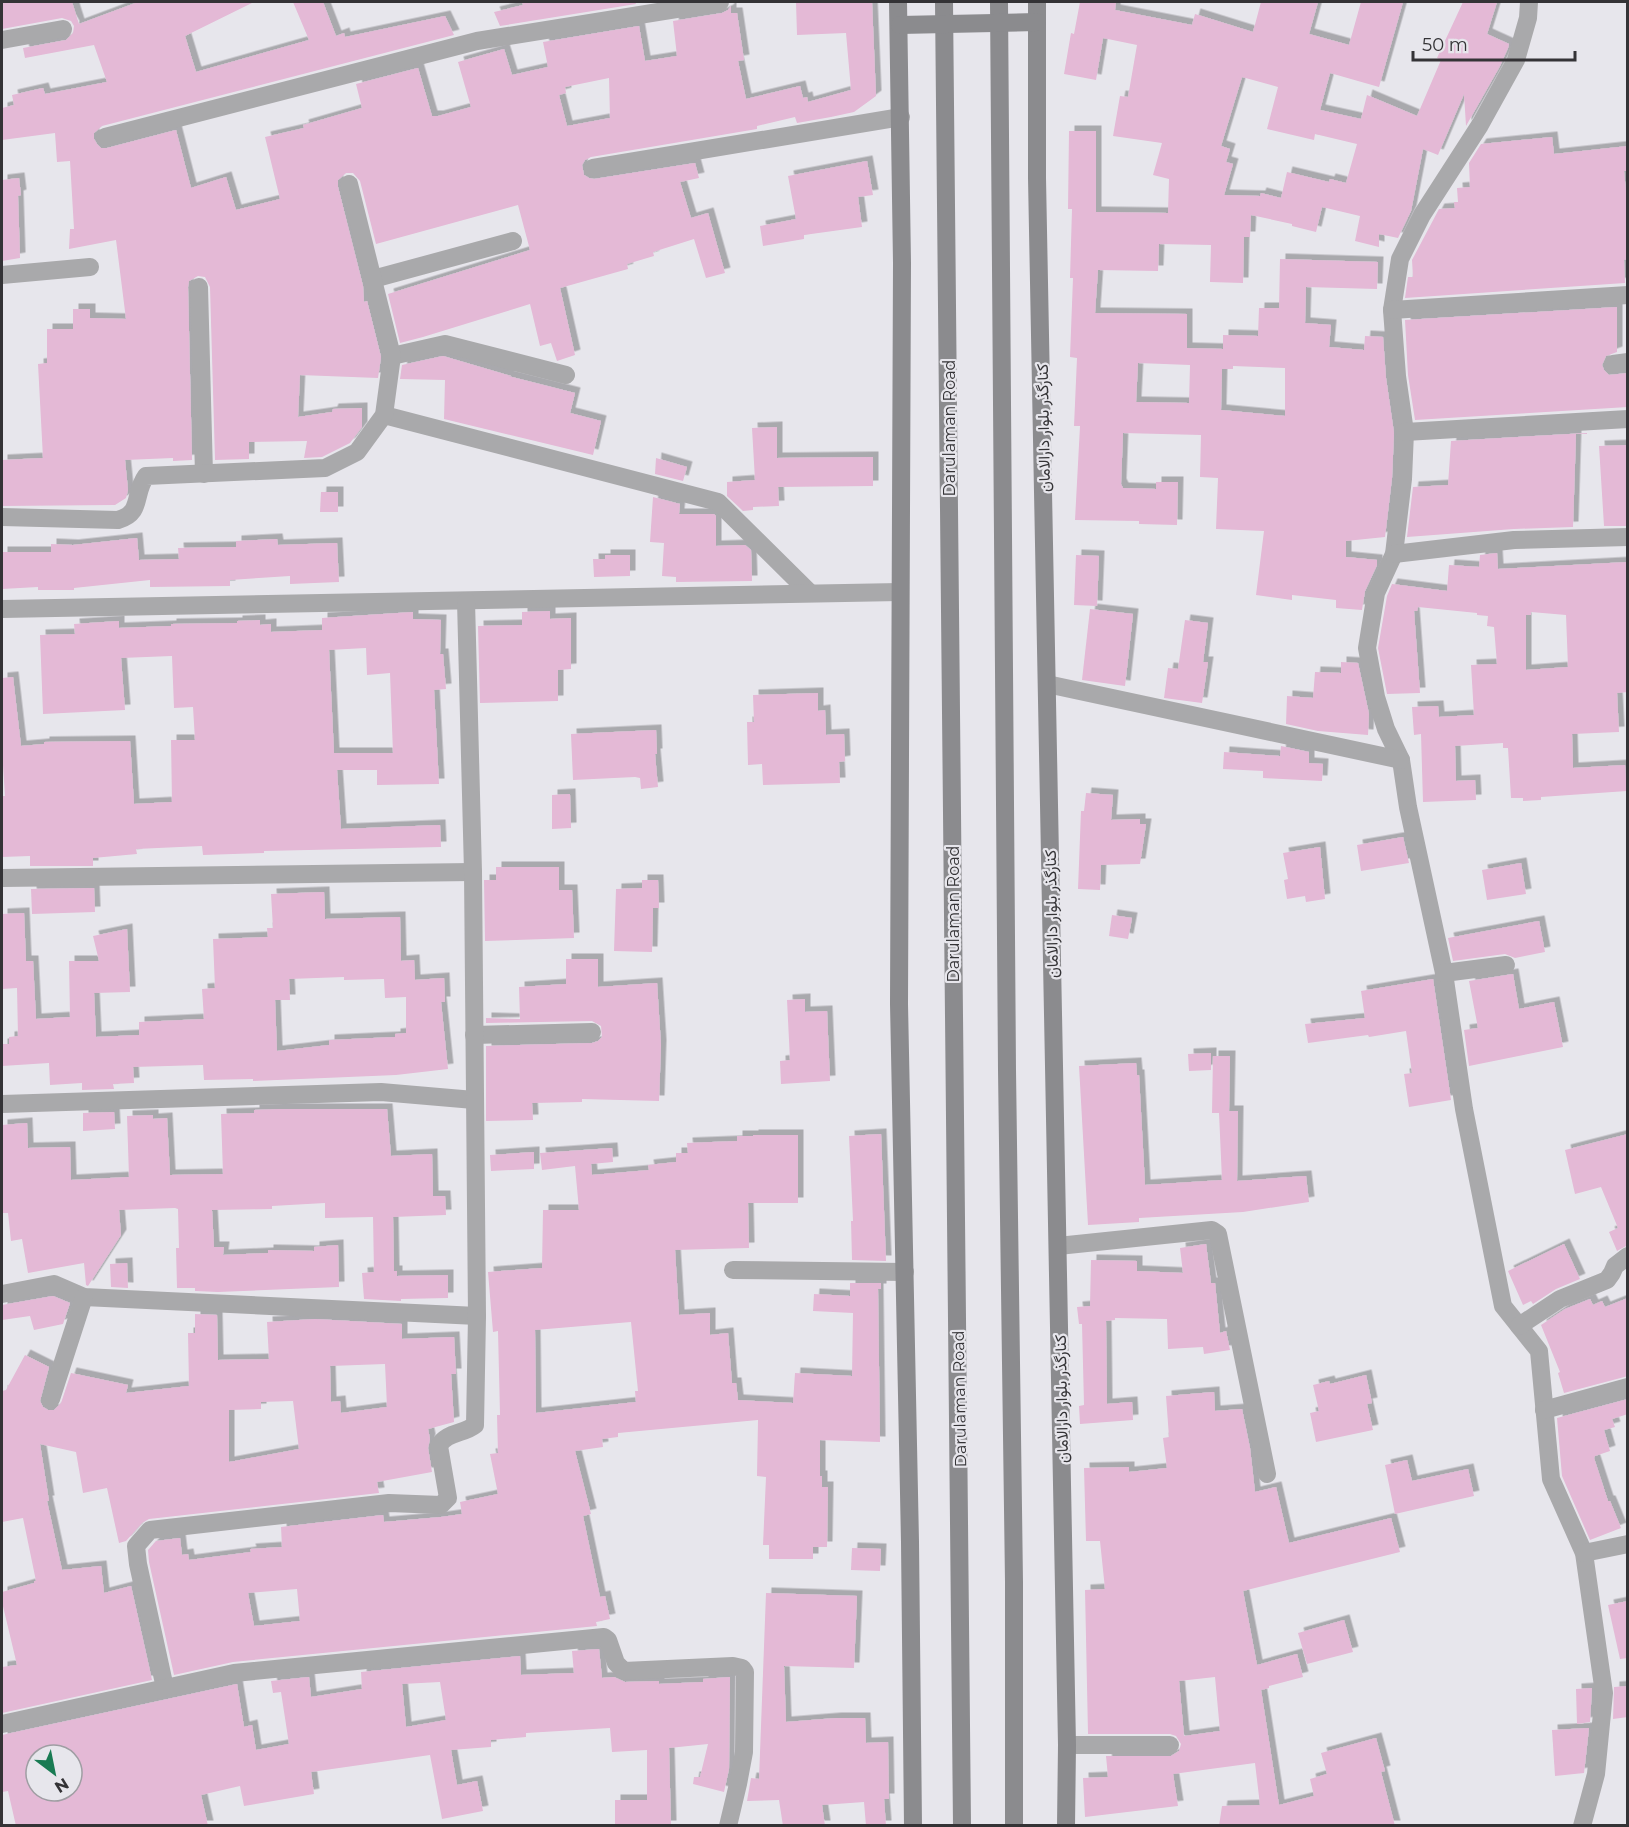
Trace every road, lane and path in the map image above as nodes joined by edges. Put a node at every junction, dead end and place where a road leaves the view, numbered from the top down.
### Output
1 (720, 2) edge
2 (898, 2) edge
3 (944, 2) edge
4 (999, 2) edge
5 (1037, 2) edge
6 (1529, 2) edge
7 (1037, 22) junction
8 (999, 23) junction
9 (944, 24) junction
10 (900, 25) junction
11 (63, 29) dead end
12 (2, 40) edge
13 (901, 117) junction
14 (105, 137) dead end
15 (592, 168) dead end
16 (349, 184) dead end
17 (513, 241) dead end
18 (90, 267) dead end
19 (2, 276) edge
20 (373, 279) junction
21 (199, 287) dead end
22 (1628, 295) edge
23 (1392, 310) junction
24 (392, 356) junction
25 (566, 375) dead end
26 (384, 415) junction
27 (1628, 419) edge
28 (1406, 432) junction
29 (204, 474) junction
30 (2, 517) edge
31 (1628, 537) edge
32 (1394, 554) junction
33 (900, 592) junction
34 (810, 593) junction
35 (466, 601) junction
36 (2, 609) edge
37 (1047, 684) junction
38 (1401, 760) junction
39 (472, 872) junction
40 (2, 878) edge
41 (1506, 965) dead end
42 (1444, 973) junction
43 (592, 1032) dead end
44 (474, 1035) junction
45 (474, 1100) junction
46 (2, 1104) edge
47 (1058, 1246) junction
48 (1628, 1256) edge
49 (733, 1270) dead end
50 (905, 1272) junction
51 (2, 1294) edge
52 (84, 1297) junction
53 (477, 1316) junction
54 (1519, 1326) junction
55 (1628, 1387) edge
56 (51, 1399) dead end
57 (1544, 1410) junction
58 (1267, 1474) dead end
59 (1628, 1544) edge
60 (1584, 1553) junction
61 (165, 1688) junction
62 (2, 1724) edge
63 (1067, 1745) junction
64 (1170, 1745) dead end
65 (728, 1826) edge
66 (913, 1826) edge
67 (962, 1826) edge
68 (1014, 1826) edge
69 (1066, 1826) edge
70 (1582, 1826) edge

1 - 14 street
2 - 10 main road
3 - 9 main road, Darulaman Road
4 - 8 main road
5 - 7 main road, کنارگذر بلوار دارالامان
6 - 23 street
7 - 8 main road
7 - 37 main road, کنارگذر بلوار دارالامان
8 - 9 main road
8 - 68 main road
9 - 10 main road
9 - 67 main road, Darulaman Road
10 - 13 main road
11 - 12 street
13 - 15 street
13 - 33 main road
16 - 20 street
17 - 20 street
18 - 19 street
20 - 24 street
21 - 29 street
22 - 23 street
23 - 28 street
24 - 25 street
24 - 26 street
26 - 29 street
26 - 34 street
27 - 28 street
28 - 32 street
29 - 30 street
31 - 32 street
32 - 38 street
33 - 34 street
33 - 50 main road
34 - 35 street
35 - 36 street
35 - 39 street
37 - 38 street
37 - 47 main road, کنارگذر بلوار دارالامان
38 - 42 street
39 - 40 street
39 - 44 street
41 - 42 street
42 - 54 street
43 - 44 street
44 - 45 street
45 - 46 street
45 - 53 street
47 - 58 street
47 - 63 main road, کنارگذر بلوار دارالامان
48 - 54 street
49 - 50 street
50 - 66 main road
51 - 52 street
52 - 53 street
52 - 56 street
53 - 61 street
54 - 57 street
55 - 57 street
57 - 60 street
59 - 60 street
60 - 70 street
61 - 62 street
61 - 65 street
63 - 64 street
63 - 69 main road, کنارگذر بلوار دارالامان

